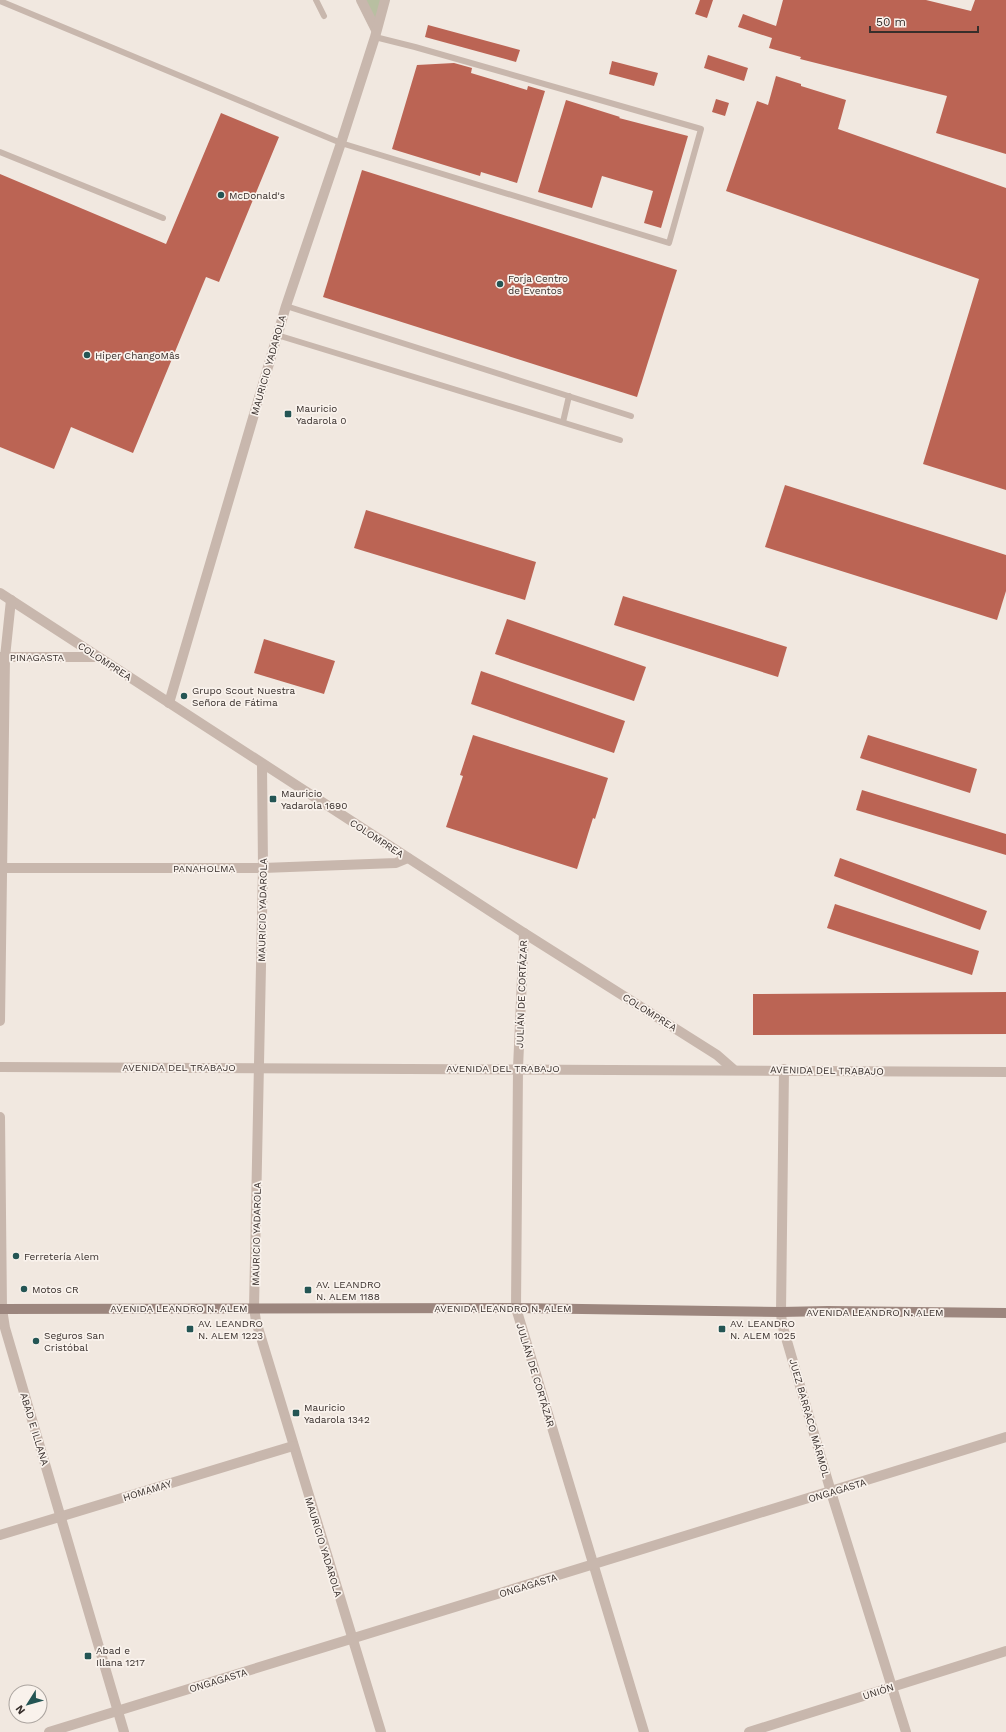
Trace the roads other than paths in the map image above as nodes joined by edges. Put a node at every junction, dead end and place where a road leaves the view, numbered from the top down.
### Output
1 (0, 0) edge
2 (316, 0) edge
3 (361, 0) edge
4 (385, 0) edge
5 (324, 16) dead end
6 (376, 33) junction
7 (341, 143) junction
8 (0, 152) edge
9 (163, 218) dead end
10 (286, 306) junction
11 (277, 335) junction
12 (569, 396) junction
13 (631, 416) dead end
14 (563, 422) junction
15 (620, 440) dead end
16 (0, 593) edge
17 (11, 600) junction
18 (2, 657) edge
19 (98, 657) junction
20 (169, 703) junction
21 (262, 764) junction
22 (408, 858) junction
23 (1, 868) edge
24 (263, 868) junction
25 (524, 933) junction
26 (0, 1021) edge
27 (0, 1067) edge
28 (259, 1068) junction
29 (518, 1068) junction
30 (733, 1069) junction
31 (784, 1069) junction
32 (1006, 1072) edge
33 (0, 1118) edge
34 (254, 1308) junction
35 (516, 1308) junction
36 (1, 1309) edge
37 (781, 1312) junction
38 (1006, 1313) edge
39 (1006, 1437) edge
40 (293, 1446) junction
41 (831, 1492) junction
42 (61, 1517) junction
43 (0, 1535) edge
44 (592, 1565) junction
45 (352, 1639) junction
46 (1006, 1651) edge
47 (892, 1687) junction
48 (117, 1711) junction
49 (49, 1732) edge
50 (124, 1732) edge
51 (381, 1732) edge
52 (644, 1732) edge
53 (749, 1732) edge
54 (906, 1732) edge

1 - 7 lane
2 - 5 lane
3 - 6 street
4 - 6 street, MAURICIO YADAROLA
6 - 7 street, MAURICIO YADAROLA
6 - 7 lane
7 - 10 street, MAURICIO YADAROLA
8 - 9 lane
10 - 11 street, MAURICIO YADAROLA
10 - 12 lane
11 - 14 lane
11 - 20 street, MAURICIO YADAROLA
12 - 13 lane
12 - 14 lane
14 - 15 lane
16 - 17 street, COLOMPREA
17 - 18 street
17 - 19 street, COLOMPREA
18 - 19 street, PINAGASTA
18 - 23 street
19 - 20 street, COLOMPREA
20 - 21 street, COLOMPREA
21 - 22 street, COLOMPREA
21 - 24 street, MAURICIO YADAROLA
22 - 24 street, PANAHOLMA
22 - 25 street, COLOMPREA
23 - 24 street, PANAHOLMA
23 - 26 street
24 - 28 street, MAURICIO YADAROLA
25 - 29 street, JULIÁN DE CORTÁZAR
25 - 30 street, COLOMPREA
27 - 28 street, AVENIDA DEL TRABAJO
28 - 29 street, AVENIDA DEL TRABAJO
28 - 34 street, MAURICIO YADAROLA
29 - 30 street, AVENIDA DEL TRABAJO
29 - 35 street, JULIÁN DE CORTÁZAR
30 - 31 street, AVENIDA DEL TRABAJO
31 - 32 street, AVENIDA DEL TRABAJO
31 - 37 street, JUEZ BARRACO MÁRMOL
33 - 36 street, ABAD E ILLANA
34 - 35 main road, AVENIDA LEANDRO N. ALEM
34 - 36 main road, AVENIDA LEANDRO N. ALEM
34 - 40 street, MAURICIO YADAROLA
35 - 37 main road, AVENIDA LEANDRO N. ALEM
35 - 44 street, JULIÁN DE CORTÁZAR
36 - 42 street, ABAD E ILLANA
37 - 38 main road, AVENIDA LEANDRO N. ALEM
37 - 41 street, JUEZ BARRACO MÁRMOL
39 - 41 street, ONGAGASTA
40 - 42 street, HOMAMAY
40 - 45 street, MAURICIO YADAROLA
41 - 44 street, ONGAGASTA
41 - 47 street, JUEZ BARRACO MÁRMOL
42 - 43 street, HOMAMAY
42 - 48 street, ABAD E ILLANA
44 - 45 street, ONGAGASTA
44 - 52 street, JULIÁN DE CORTÁZAR
45 - 48 street, ONGAGASTA
45 - 51 street, MAURICIO YADAROLA
46 - 47 street, UNIÓN
47 - 53 street, UNIÓN
47 - 54 street, JUEZ BARRACO MÁRMOL
48 - 49 street, ONGAGASTA
48 - 50 street, ABAD E ILLANA

